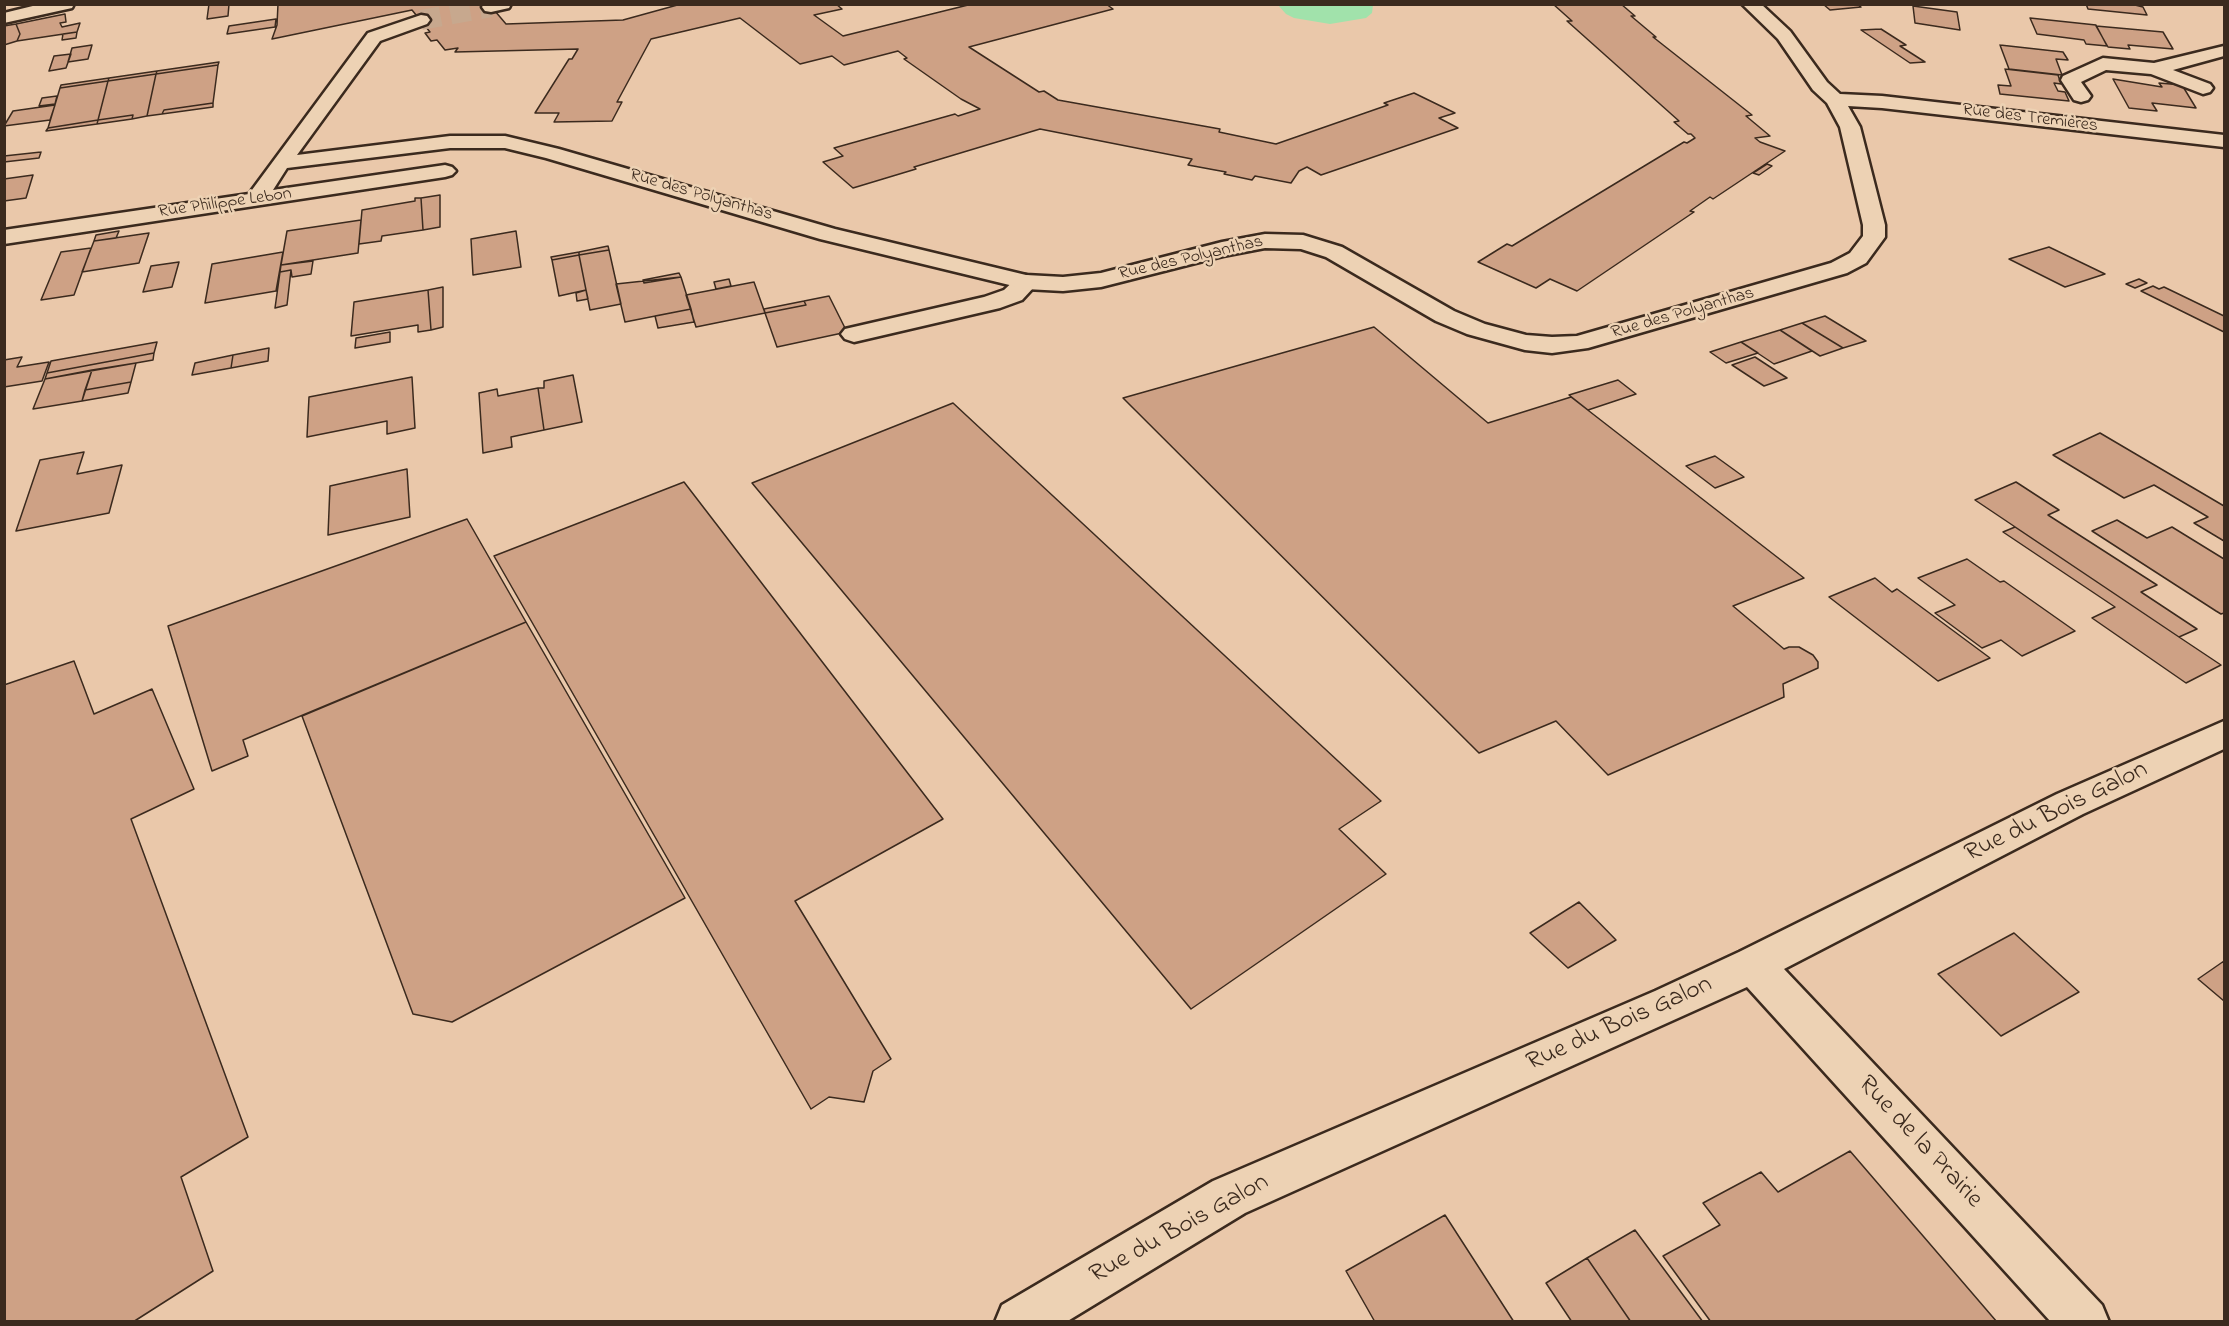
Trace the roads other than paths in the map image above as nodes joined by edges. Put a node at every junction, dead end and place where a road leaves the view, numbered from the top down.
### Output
1 (19, 4) edge
2 (66, 4) edge
3 (1750, 4) edge
4 (4, 8) edge
5 (4, 18) edge
6 (421, 20) tunnel mouth
7 (2224, 51) edge
8 (2154, 69) junction
9 (2203, 88) dead end
10 (2080, 96) dead end
11 (1835, 100) junction
12 (2224, 141) edge
13 (280, 164) junction
14 (445, 171) dead end
15 (256, 199) junction
16 (4, 237) edge
17 (1026, 282) junction
18 (854, 334) dead end
19 (2224, 734) edge
20 (1753, 965) junction
21 (1019, 1322) edge
22 (2085, 1322) edge

1 - 4 street
2 - 5 street
3 - 11 street, Rue des Polyanthas
6 - 13 street
7 - 8 street
8 - 9 street
8 - 10 street
11 - 12 street, Rue des Tremières
11 - 17 street, Rue des Polyanthas
13 - 15 street
13 - 17 street, Rue des Polyanthas
14 - 15 street, Rue Philippe Lebon
15 - 16 street, Rue Philippe Lebon
17 - 18 street
19 - 20 street, Rue du Bois Galon
20 - 21 street, Rue du Bois Galon
20 - 22 street, Rue de la Prairie

